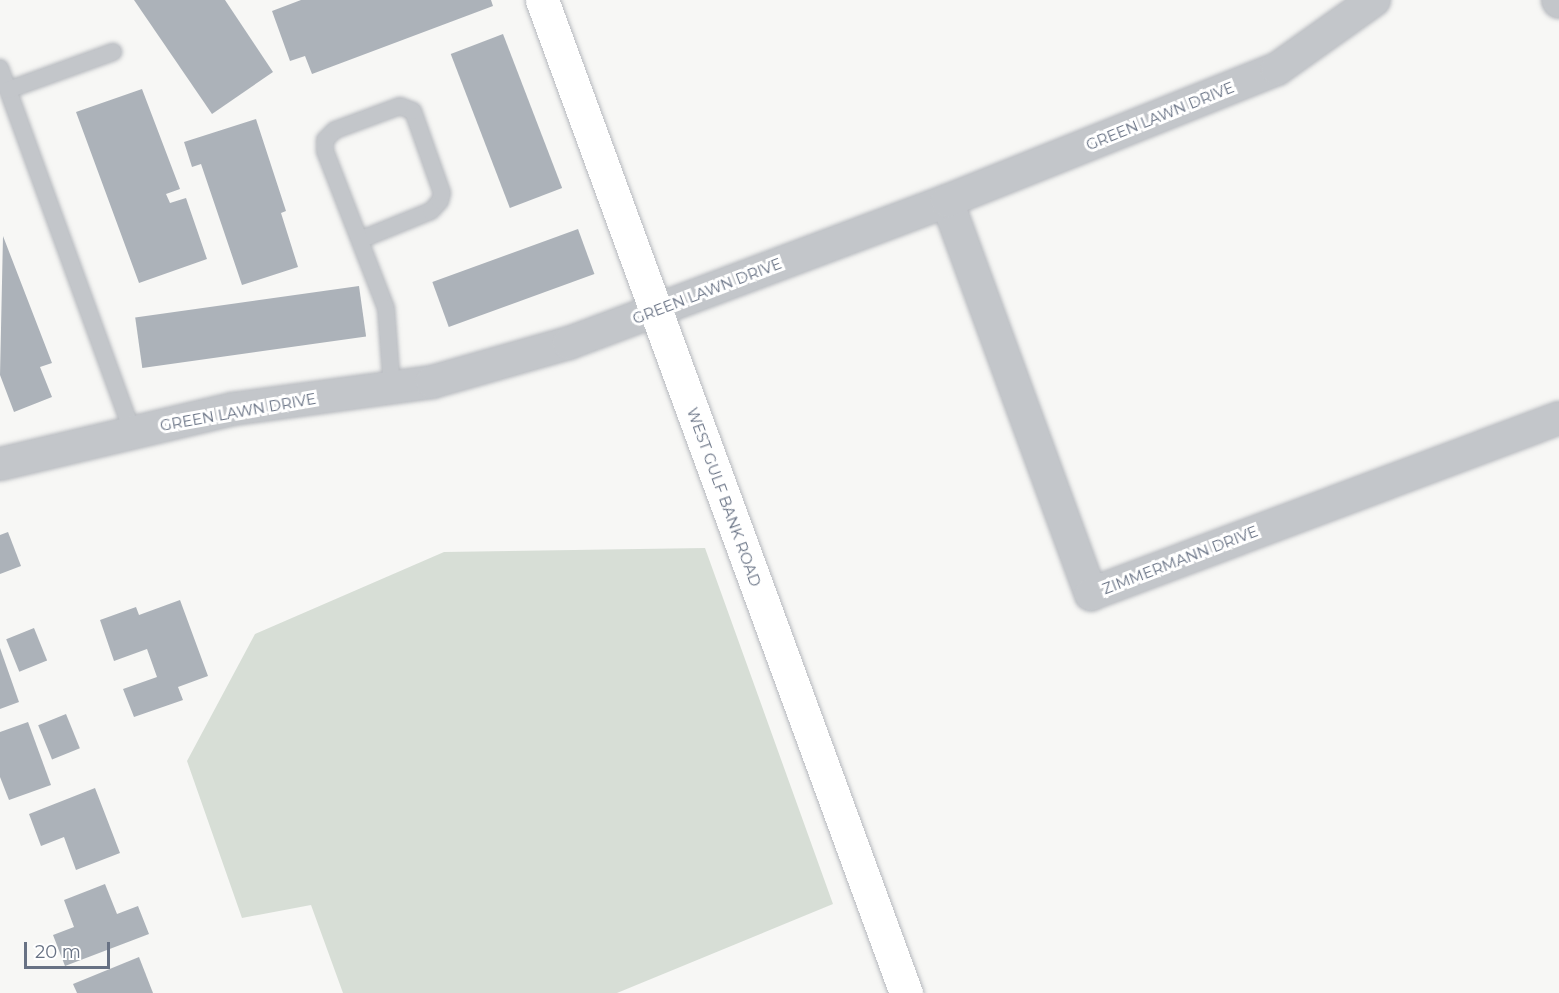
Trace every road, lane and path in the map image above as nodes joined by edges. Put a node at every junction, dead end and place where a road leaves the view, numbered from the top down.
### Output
1 (542, 0) edge
2 (1374, 0) edge
3 (113, 52) dead end
4 (0, 68) edge
5 (8, 90) junction
6 (947, 201) junction
7 (362, 239) junction
8 (656, 310) junction
9 (392, 387) junction
10 (1559, 418) edge
11 (132, 431) junction
12 (0, 464) edge
13 (906, 993) edge

1 - 8 street, WEST GULF BANK ROAD
2 - 6 street, GREEN LAWN DRIVE
3 - 5 lane
4 - 5 lane
5 - 11 lane
6 - 8 street, GREEN LAWN DRIVE
6 - 10 street, ZIMMERMANN DRIVE
7 - 7 lane
7 - 9 lane
8 - 9 street, GREEN LAWN DRIVE
8 - 13 street, WEST GULF BANK ROAD
9 - 11 street, GREEN LAWN DRIVE
11 - 12 street, GREEN LAWN DRIVE

